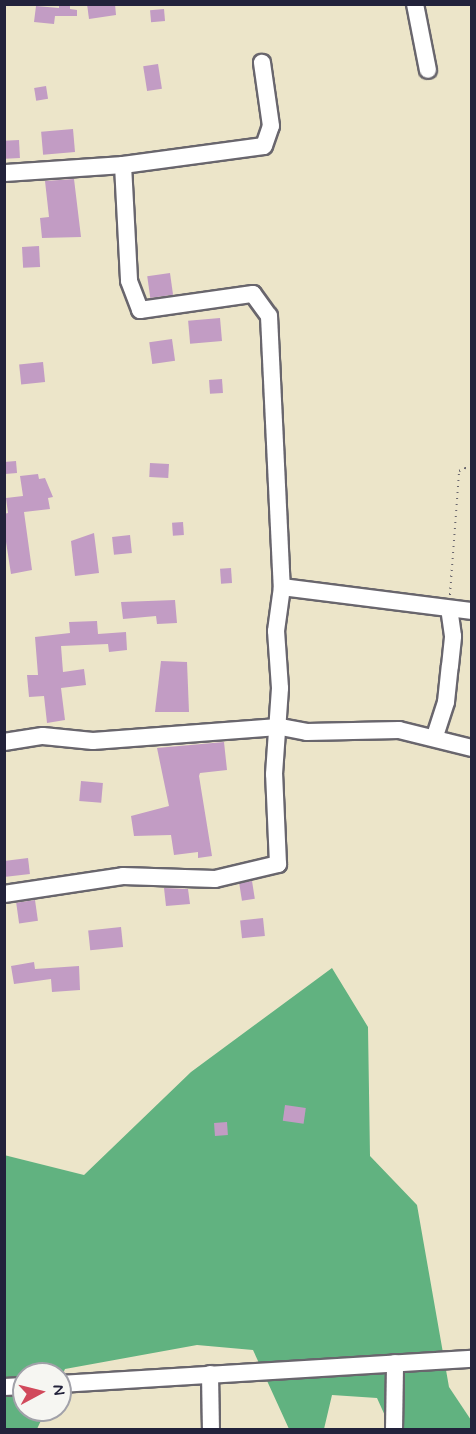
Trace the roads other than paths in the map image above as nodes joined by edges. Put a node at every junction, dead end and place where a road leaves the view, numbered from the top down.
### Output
1 (415, 4) edge
2 (262, 63) dead end
3 (428, 70) dead end
4 (123, 165) junction
5 (4, 172) edge
6 (282, 587) junction
7 (449, 609) junction
8 (471, 611) edge
9 (280, 727) junction
10 (435, 736) junction
11 (4, 742) edge
12 (471, 748) edge
13 (4, 894) edge
14 (471, 1359) edge
15 (395, 1363) junction
16 (210, 1374) junction
17 (72, 1382) edge
18 (211, 1430) edge
19 (394, 1430) edge

1 - 3 street
2 - 4 street
4 - 5 street
4 - 6 street
6 - 7 street
6 - 9 street
7 - 8 street
7 - 10 street
9 - 10 street
9 - 11 street
9 - 13 street
10 - 12 street
14 - 15 street
15 - 16 street
15 - 19 street
16 - 17 street
16 - 18 street

